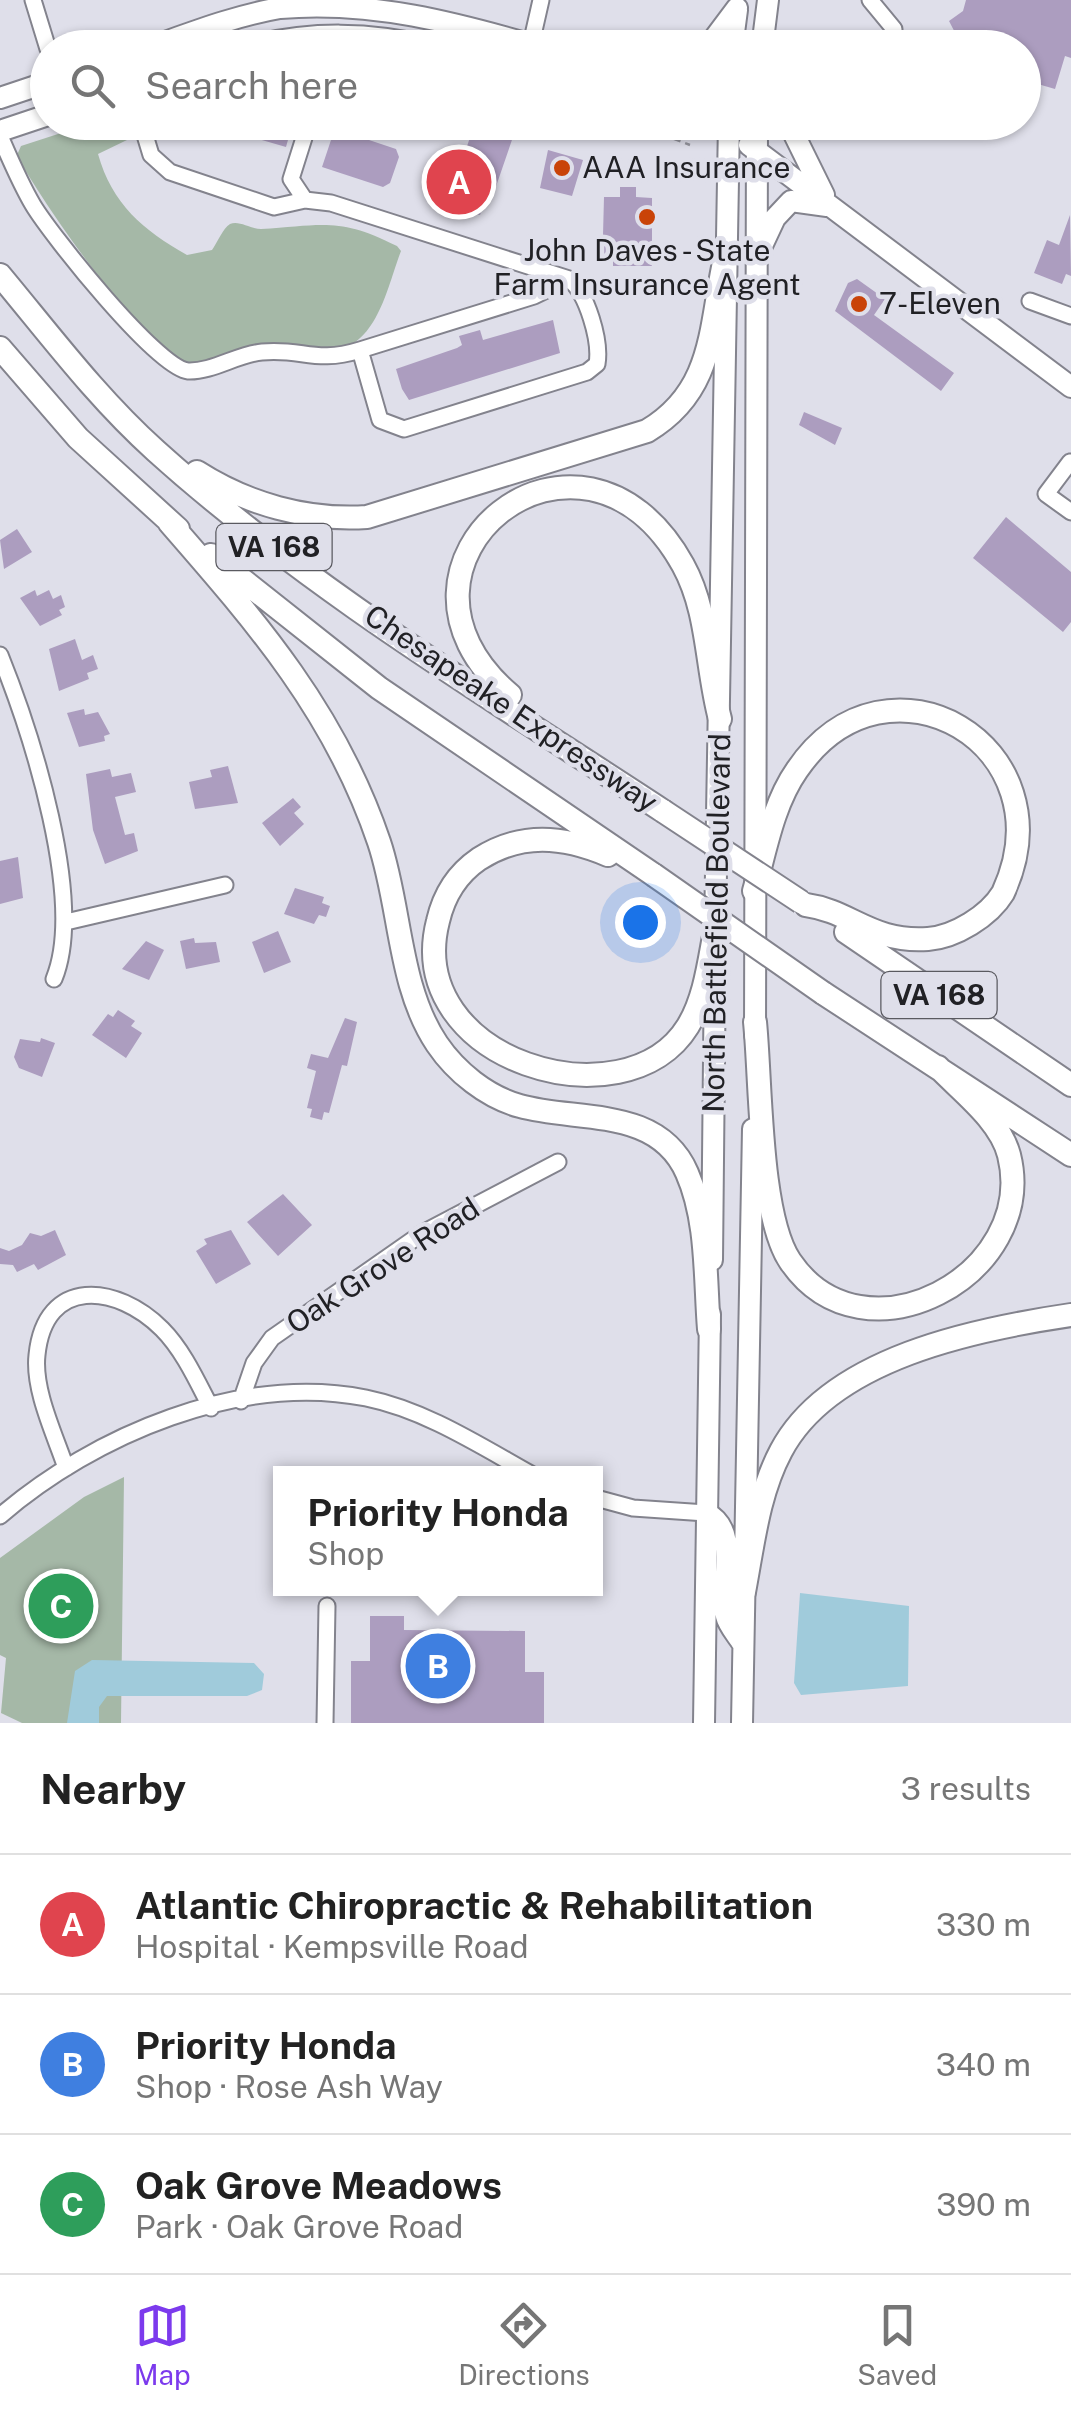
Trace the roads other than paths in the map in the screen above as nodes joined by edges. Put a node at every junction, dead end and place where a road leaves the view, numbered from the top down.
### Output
1 (33, 0) edge
2 (540, 0) edge
3 (870, 0) edge
4 (342, 2) edge
5 (767, 3) edge
6 (738, 4) edge
7 (894, 29) dead end
8 (42, 30) edge
9 (202, 30) edge
10 (334, 30) edge
11 (480, 30) edge
12 (538, 30) edge
13 (720, 30) edge
14 (734, 30) edge
15 (764, 30) edge
16 (770, 30) edge
17 (30, 88) edge
18 (0, 98) edge
19 (30, 122) edge
20 (0, 133) edge
21 (146, 140) edge
22 (304, 140) edge
23 (727, 140) edge
24 (744, 140) edge
25 (756, 140) edge
26 (798, 140) edge
27 (755, 149) junction
28 (305, 200) junction
29 (833, 205) junction
30 (727, 249) junction
31 (756, 262) junction
32 (0, 275) edge
33 (569, 279) junction
34 (1030, 301) dead end
35 (1071, 316) edge
36 (0, 348) edge
37 (360, 350) junction
38 (1068, 379) edge
39 (138, 434) junction
40 (1071, 462) edge
41 (1071, 512) edge
42 (170, 522) junction
43 (0, 655) edge
44 (720, 719) junction
45 (593, 765) junction
46 (654, 875) junction
47 (225, 885) dead end
48 (754, 891) junction
49 (804, 903) junction
50 (66, 922) junction
51 (716, 931) junction
52 (54, 979) dead end
53 (756, 1022) junction
54 (938, 1067) junction
55 (1071, 1085) edge
56 (1071, 1155) edge
57 (558, 1162) dead end
58 (1071, 1315) edge
59 (709, 1330) junction
60 (241, 1402) junction
61 (211, 1408) junction
62 (517, 1466) edge
63 (66, 1468) junction
64 (603, 1500) edge
65 (706, 1513) junction
66 (0, 1516) edge
67 (744, 1592) junction
68 (327, 1606) dead end
69 (744, 1645) junction
70 (325, 1723) edge
71 (704, 1723) edge
72 (742, 1723) edge

1 - 8 street
2 - 12 street
3 - 7 street
4 - 9 main road
4 - 10 street
4 - 11 main road
5 - 15 main road
5 - 16 main road
6 - 13 main road
6 - 14 main road
17 - 18 main road
19 - 20 main road
20 - 37 street
21 - 28 street
22 - 28 street
23 - 30 main road, North Battlefield Boulevard
24 - 27 main road
25 - 27 main road, North Battlefield Boulevard
26 - 29 main road
27 - 29 main road
27 - 31 main road, North Battlefield Boulevard
28 - 33 street
29 - 31 main road
29 - 38 main road
30 - 39 highway
30 - 44 main road, North Battlefield Boulevard
31 - 48 main road, North Battlefield Boulevard
32 - 39 highway, Chesapeake Expressway / VA 168
33 - 37 street
33 - 37 street
34 - 35 street
36 - 42 highway, Chesapeake Expressway / VA 168
39 - 45 highway, Chesapeake Expressway / VA 168
40 - 41 street
42 - 46 highway, Chesapeake Expressway / VA 168
42 - 59 highway
43 - 50 street
44 - 45 highway
44 - 51 main road, North Battlefield Boulevard
45 - 49 highway, Chesapeake Expressway / VA 168, bridge
46 - 51 highway
46 - 54 highway, Chesapeake Expressway / VA 168, bridge
47 - 50 street
48 - 49 highway
48 - 53 main road, North Battlefield Boulevard
49 - 55 highway, Chesapeake Expressway / VA 168
50 - 52 street
51 - 59 main road, North Battlefield Boulevard
53 - 54 highway
53 - 67 main road, North Battlefield Boulevard
54 - 56 highway, Chesapeake Expressway / VA 168
57 - 60 street, Oak Grove Road
58 - 67 highway
59 - 65 main road, North Battlefield Boulevard
60 - 61 street
60 - 62 street
61 - 63 street
61 - 63 street
63 - 66 street
64 - 65 street
65 - 69 main road
65 - 71 main road, North Battlefield Boulevard
67 - 69 main road, North Battlefield Boulevard
68 - 70 street
69 - 72 main road, North Battlefield Boulevard

